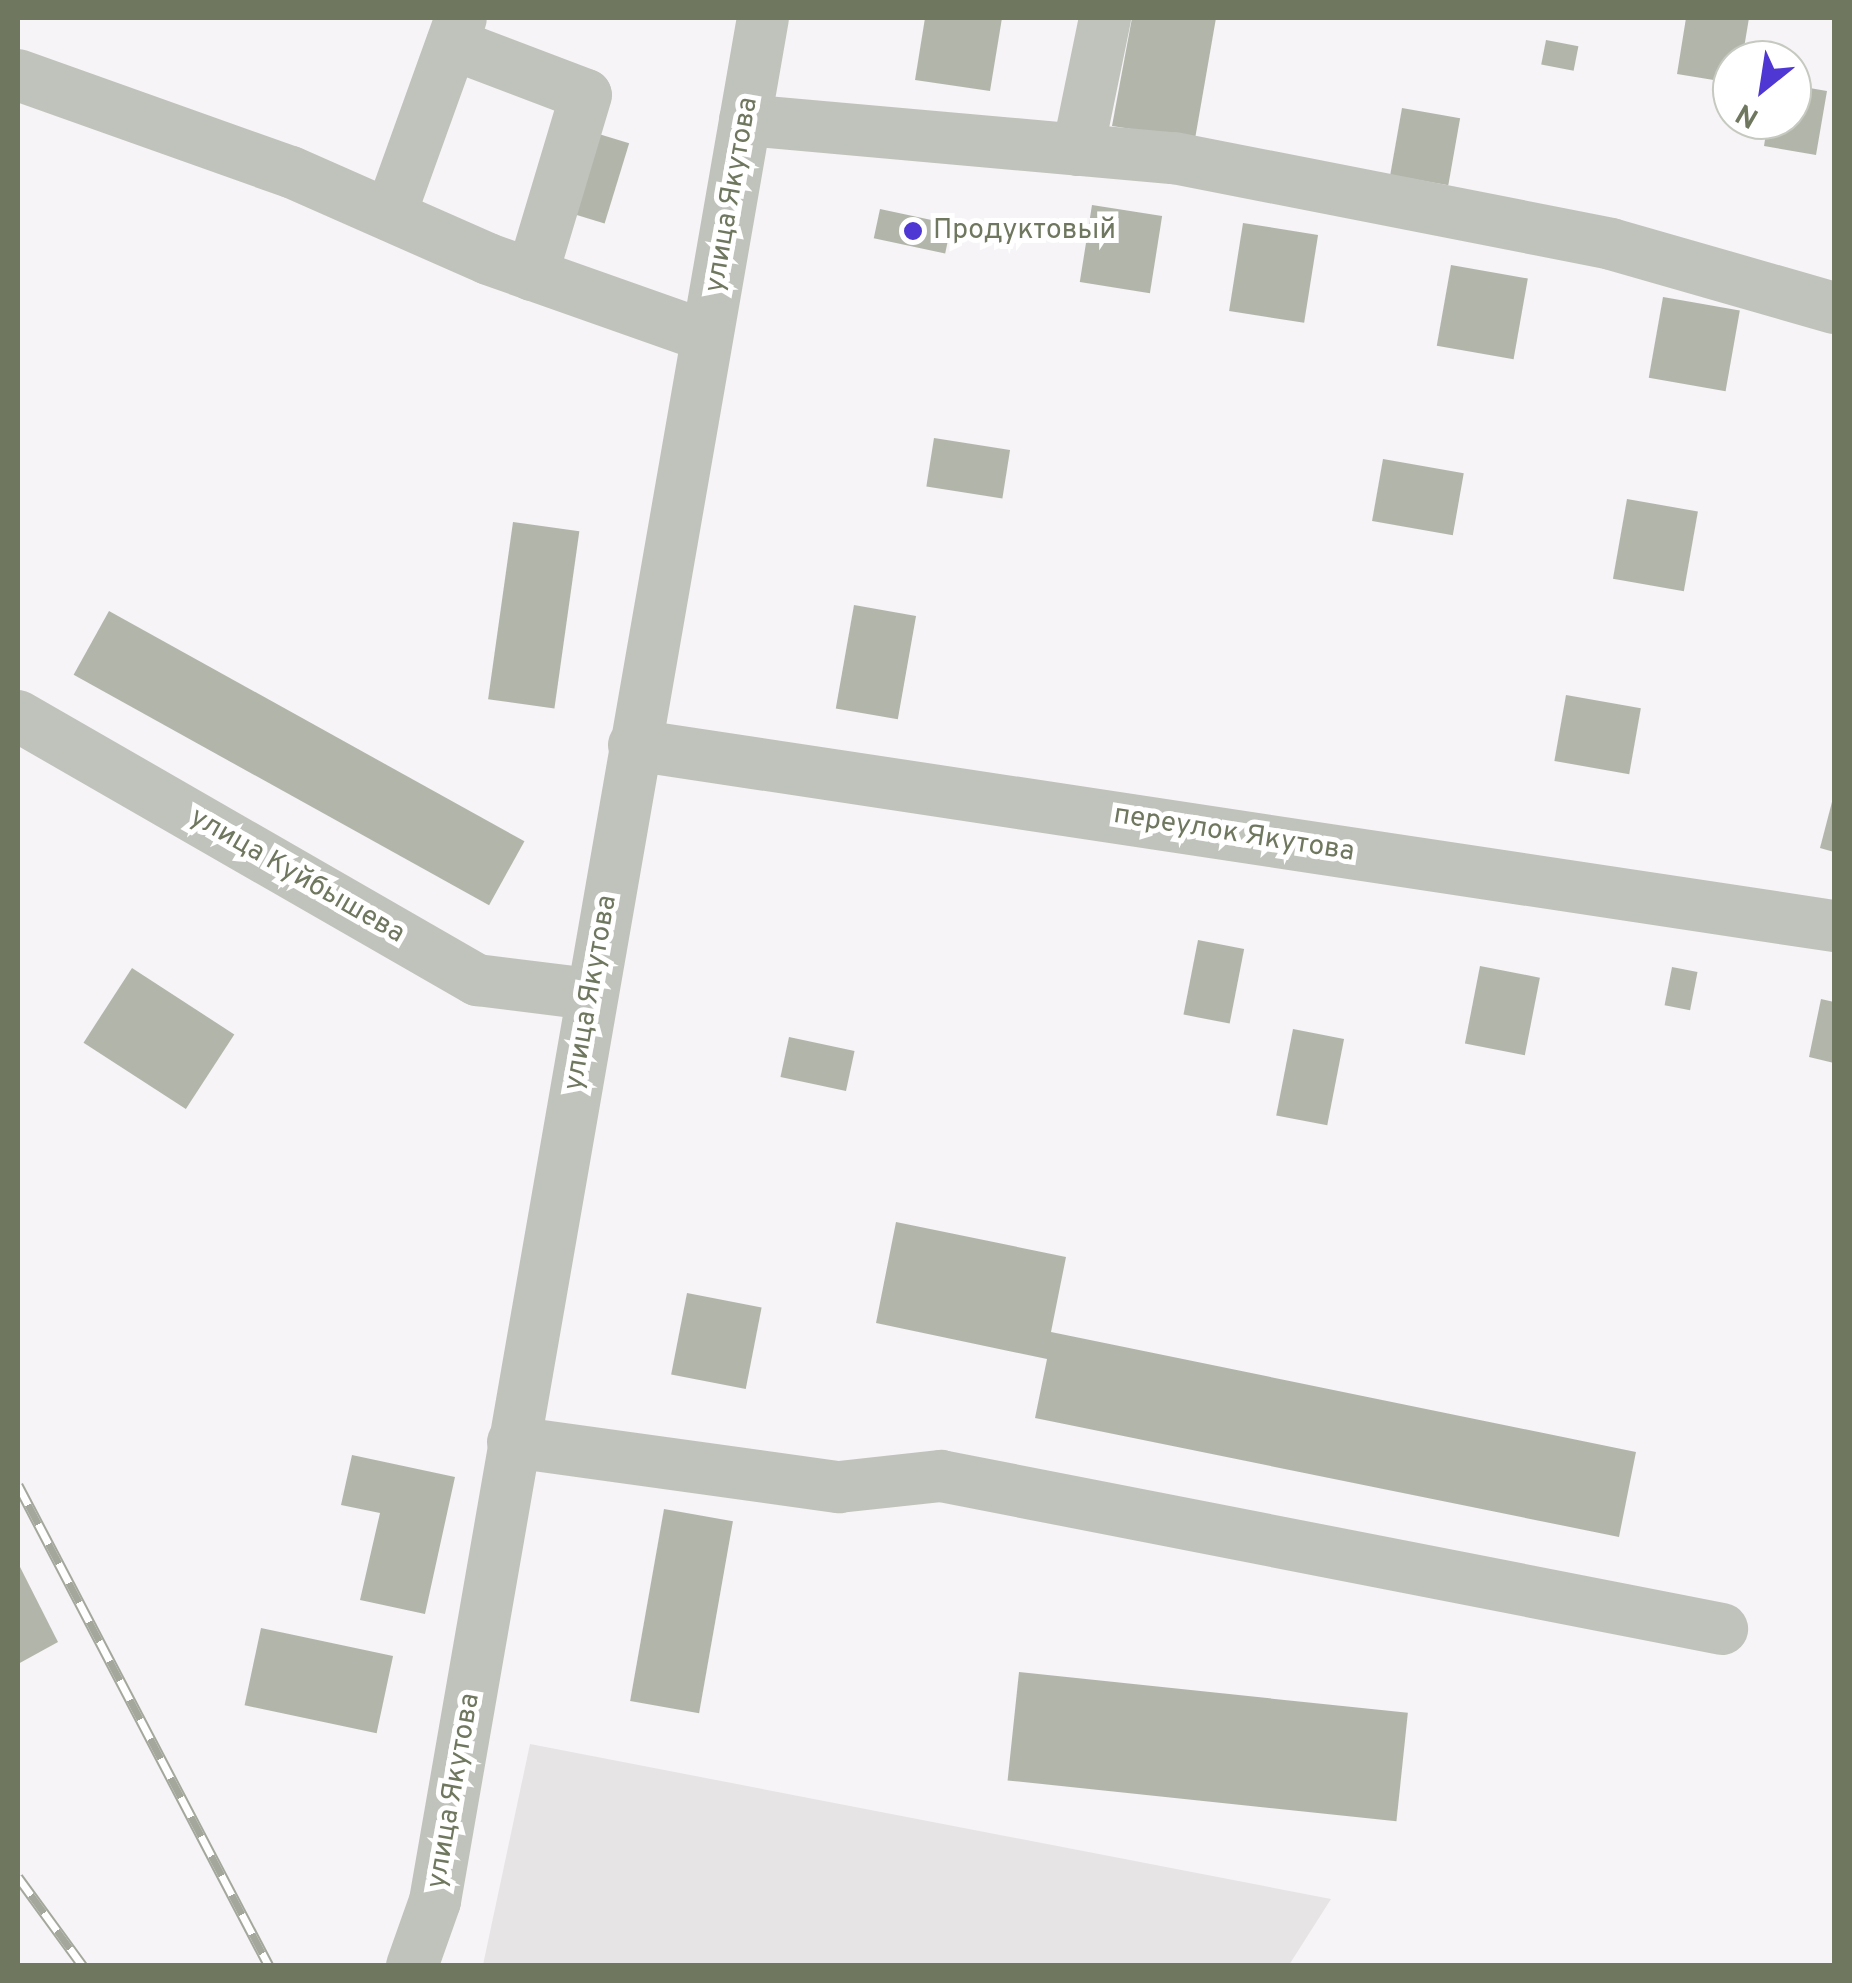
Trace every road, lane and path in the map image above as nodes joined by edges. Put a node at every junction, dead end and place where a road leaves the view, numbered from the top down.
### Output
1 (763, 18) edge
2 (1105, 18) edge
3 (456, 31) edge
4 (18, 75) edge
5 (745, 120) junction
6 (1078, 150) junction
7 (390, 216) junction
8 (532, 275) junction
9 (1834, 308) edge
10 (706, 336) junction
11 (18, 716) edge
12 (634, 744) junction
13 (1834, 926) edge
14 (590, 994) junction
15 (514, 1442) junction
16 (1722, 1629) dead end
17 (412, 1966) edge

1 - 5 street, улица Якутова
2 - 6 street
3 - 7 street
3 - 8 street
4 - 7 street
5 - 6 street
5 - 10 street, улица Якутова
6 - 9 street
7 - 8 street
8 - 10 street
10 - 12 street, улица Якутова
11 - 14 street, улица Куйбышева
12 - 13 street, переулок Якутова
12 - 14 street, улица Якутова
14 - 15 street, улица Якутова
15 - 16 street
15 - 17 street, улица Якутова

